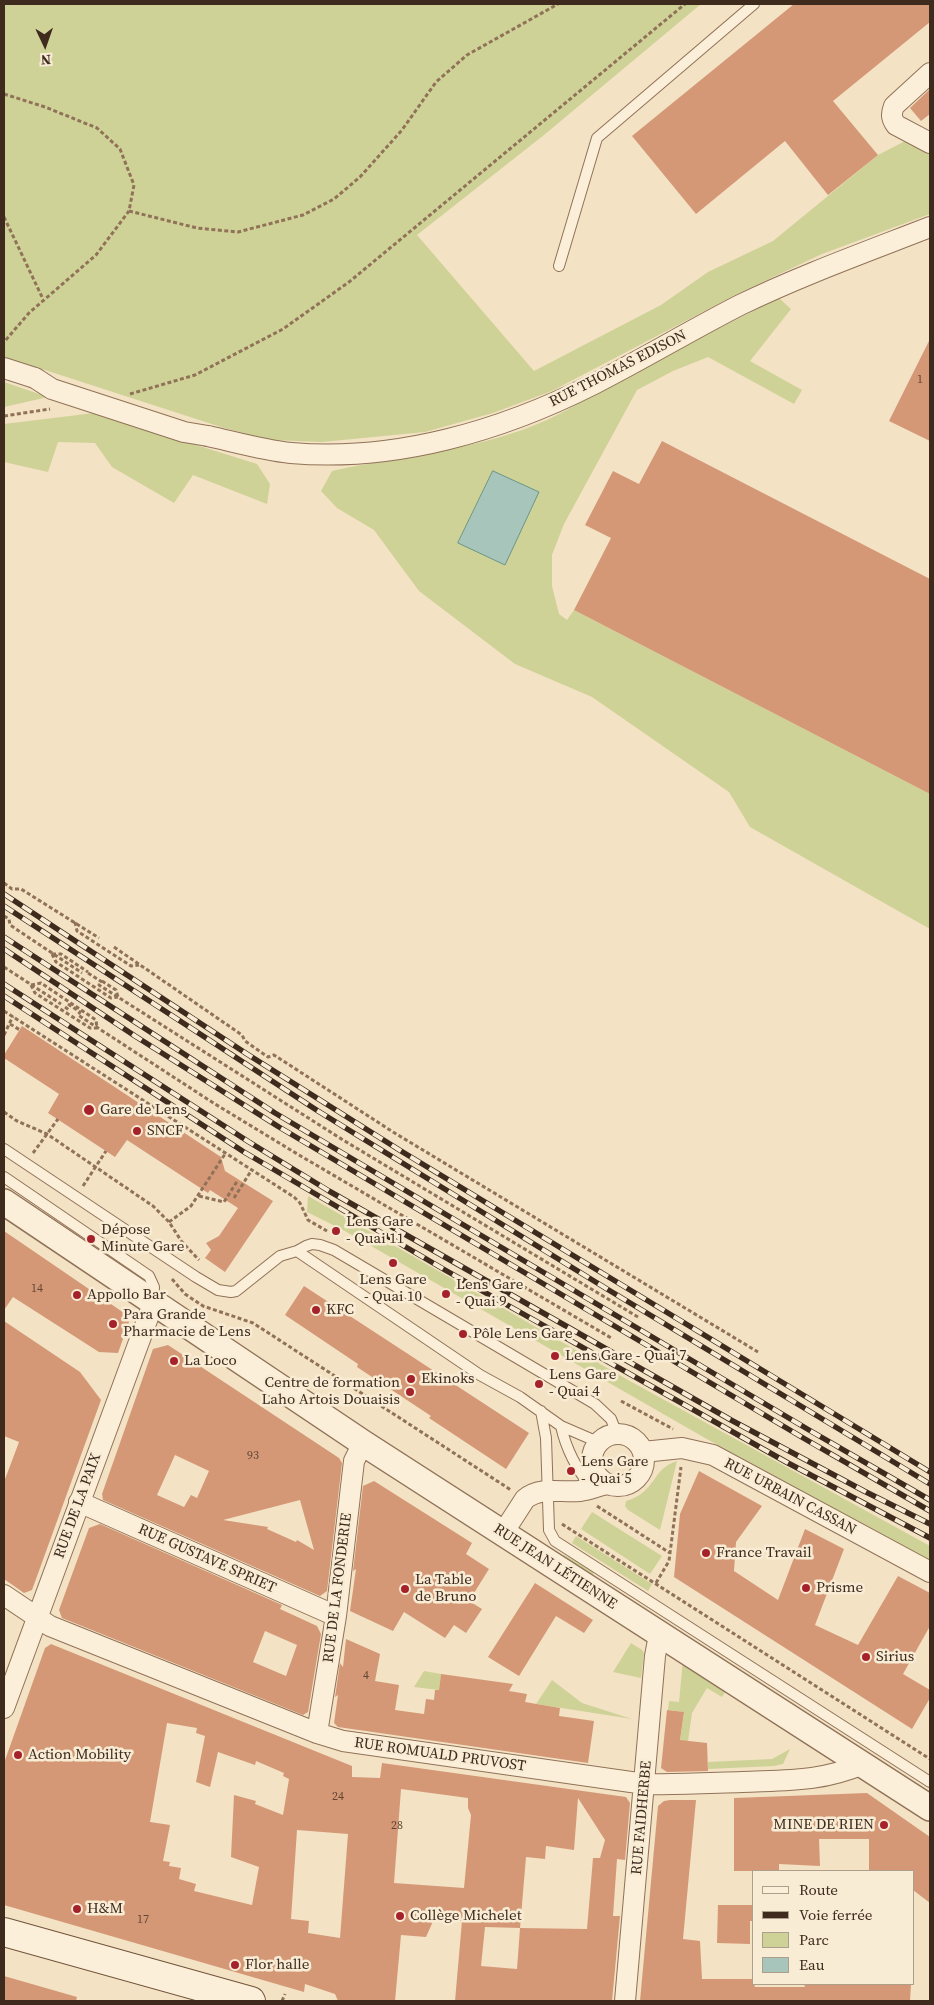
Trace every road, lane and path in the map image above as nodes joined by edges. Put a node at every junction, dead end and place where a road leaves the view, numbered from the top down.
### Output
1 (558, 4) edge
2 (685, 4) edge
3 (754, 4) edge
4 (930, 73) edge
5 (4, 94) edge
6 (930, 143) edge
7 (129, 211) junction
8 (4, 217) edge
9 (930, 227) edge
10 (559, 266) dead end
11 (43, 299) junction
12 (4, 342) edge
13 (4, 368) edge
14 (122, 396) dead end
15 (56, 408) dead end
16 (4, 416) edge
17 (4, 883) edge
18 (4, 916) edge
19 (75, 922) junction
20 (10, 925) junction
21 (4, 926) edge
22 (99, 938) dead end
23 (114, 947) dead end
24 (52, 954) junction
25 (140, 964) junction
26 (4, 967) edge
27 (82, 973) dead end
28 (88, 973) dead end
29 (100, 980) junction
30 (31, 985) junction
31 (94, 987) junction
32 (118, 997) junction
33 (60, 1004) dead end
34 (67, 1007) dead end
35 (80, 1009) junction
36 (4, 1011) edge
37 (13, 1016) junction
38 (74, 1018) junction
39 (10, 1024) junction
40 (97, 1028) junction
41 (20, 1030) dead end
42 (4, 1036) edge
43 (4, 1112) edge
44 (4, 1149) edge
45 (225, 1154) junction
46 (251, 1171) junction
47 (4, 1177) edge
48 (238, 1180) dead end
49 (198, 1195) junction
50 (234, 1198) dead end
51 (4, 1202) edge
52 (169, 1222) junction
53 (332, 1234) dead end
54 (297, 1251) junction
55 (205, 1264) dead end
56 (185, 1294) dead end
57 (153, 1304) junction
58 (638, 1317) dead end
59 (613, 1339) dead end
60 (758, 1352) dead end
61 (541, 1412) junction
62 (561, 1426) junction
63 (617, 1434) junction
64 (598, 1442) junction
65 (362, 1443) junction
66 (643, 1452) junction
67 (548, 1492) junction
68 (598, 1493) junction
69 (525, 1499) junction
70 (79, 1502) junction
71 (548, 1515) junction
72 (503, 1533) junction
73 (670, 1553) dead end
74 (669, 1561) dead end
75 (930, 1572) edge
76 (656, 1583) junction
77 (4, 1596) edge
78 (336, 1616) junction
79 (37, 1618) junction
80 (659, 1635) junction
81 (4, 1708) edge
82 (317, 1733) junction
83 (930, 1759) edge
84 (863, 1764) junction
85 (930, 1782) edge
86 (645, 1784) junction
87 (930, 1808) edge
88 (4, 1932) edge
89 (285, 1994) dead end
90 (251, 2001) edge
91 (282, 2001) edge
92 (625, 2001) edge

1 - 7 path
2 - 14 path
3 - 10 lane
4 - 6 street
5 - 7 path
7 - 11 path
8 - 11 path
9 - 13 street, RUE THOMAS EDISON, bridge
11 - 12 path
15 - 16 path
17 - 19 path
18 - 20 path
19 - 22 path
19 - 25 path
20 - 21 path
20 - 24 path
23 - 25 path
24 - 27 path
24 - 29 path
24 - 31 path
25 - 60 path
26 - 30 path
28 - 32 path
29 - 31 path
29 - 32 path
30 - 33 path
30 - 35 path
30 - 38 path
31 - 32 path
32 - 58 path
34 - 40 path
35 - 38 path
35 - 40 path
36 - 37 path
37 - 39 path
37 - 45 path
38 - 40 path
39 - 41 path
39 - 42 path
40 - 59 path
43 - 52 path
44 - 54 lane
45 - 46 path
45 - 49 path
46 - 50 path
46 - 53 path
47 - 57 lane
48 - 49 path
49 - 52 path
51 - 57 street, RUE JEAN LÉTIENNE
52 - 55 path
54 - 61 lane
54 - 63 lane
56 - 69 path
57 - 65 street, RUE JEAN LÉTIENNE
57 - 70 street, RUE DE LA PAIX
61 - 62 lane
61 - 67 lane
62 - 64 lane
62 - 68 lane
63 - 64 street
63 - 66 street
64 - 68 street
65 - 72 street, RUE JEAN LÉTIENNE
65 - 78 street, RUE DE LA FONDERIE
66 - 68 street
66 - 75 street, RUE URBAIN CASSAN
67 - 68 street
67 - 69 street
67 - 71 lane
68 - 73 path
69 - 72 street
70 - 78 street, RUE GUSTAVE SPRIET
70 - 79 street, RUE DE LA PAIX
71 - 76 path
71 - 85 lane
72 - 80 street, RUE JEAN LÉTIENNE
74 - 76 path
76 - 83 path
77 - 79 street, RUE ROMUALD PRUVOST
78 - 82 street, RUE DE LA FONDERIE
79 - 81 street, RUE DE LA PAIX
79 - 82 street, RUE ROMUALD PRUVOST
80 - 84 street, RUE JEAN LÉTIENNE
80 - 86 street, RUE FAIDHERBE
82 - 86 street, RUE ROMUALD PRUVOST
84 - 86 street, RUE ROMUALD PRUVOST
84 - 87 street, RUE JEAN LÉTIENNE
86 - 92 street, RUE FAIDHERBE
88 - 90 main road
89 - 91 path

